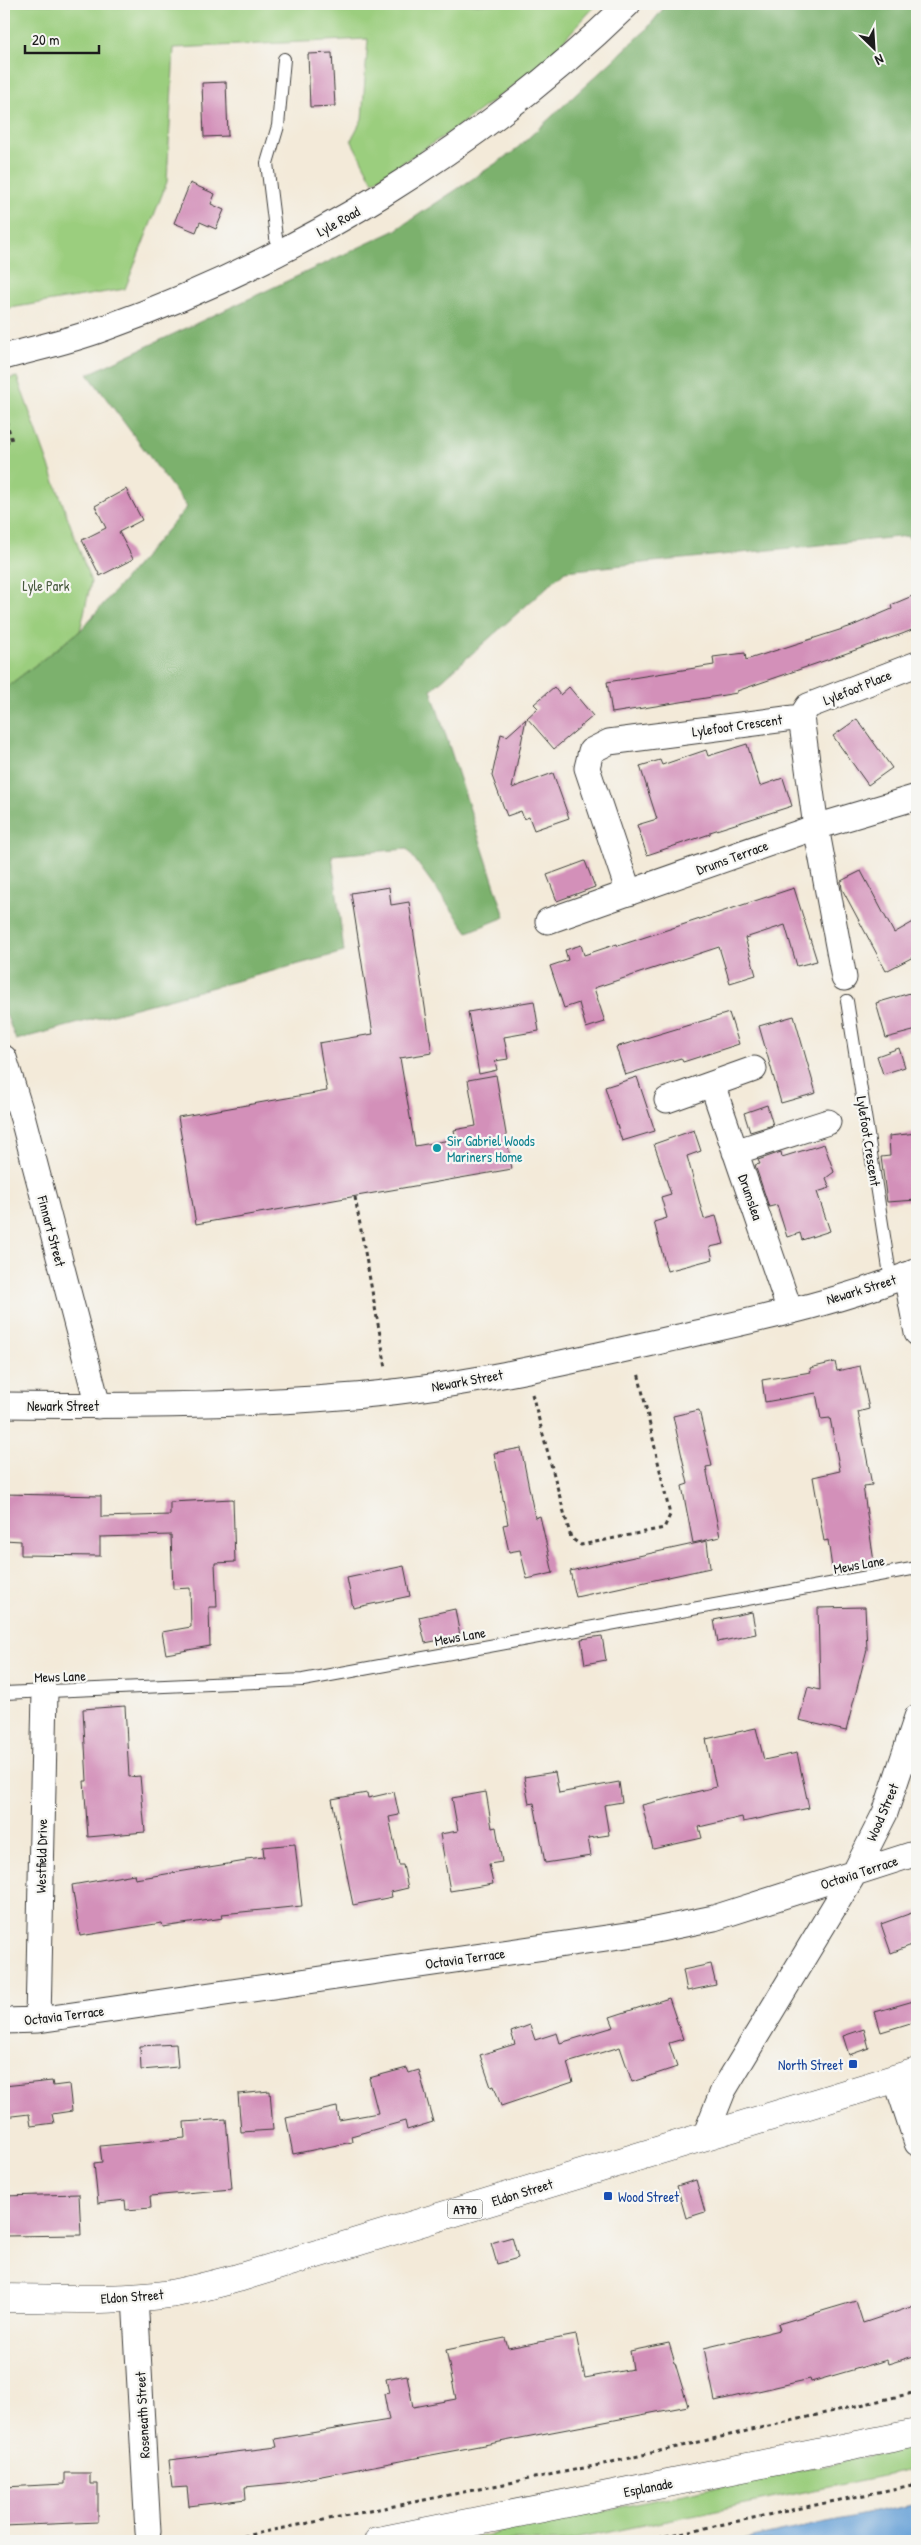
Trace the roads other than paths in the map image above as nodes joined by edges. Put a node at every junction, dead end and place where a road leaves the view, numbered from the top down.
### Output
1 (628, 4) edge
2 (284, 59) dead end
3 (278, 254) junction
4 (4, 357) edge
5 (917, 664) edge
6 (801, 717) junction
7 (917, 797) edge
8 (816, 827) junction
9 (629, 893) junction
10 (548, 921) dead end
11 (845, 990) joint
12 (4, 1058) edge
13 (754, 1069) dead end
14 (712, 1084) junction
15 (667, 1100) dead end
16 (828, 1122) dead end
17 (735, 1152) junction
18 (905, 1276) edge
19 (790, 1311) junction
20 (917, 1333) edge
21 (4, 1405) edge
22 (98, 1406) junction
23 (917, 1568) edge
24 (4, 1692) edge
25 (45, 1692) junction
26 (917, 1717) edge
27 (917, 1853) edge
28 (854, 1874) junction
29 (38, 2020) junction
30 (4, 2021) edge
31 (907, 2075) edge
32 (705, 2136) junction
33 (917, 2143) edge
34 (135, 2297) junction
35 (4, 2298) edge
36 (917, 2433) edge
37 (148, 2532) dead end
38 (378, 2541) edge

1 - 3 street, Lyle Road
2 - 3 lane
3 - 4 street, Lyle Road
5 - 6 street, Lylefoot Place
6 - 8 street, Lylefoot Crescent
6 - 9 street, Lylefoot Crescent
7 - 8 street, Drums Terrace
8 - 9 street, Drums Terrace
8 - 11 street, Lylefoot Crescent
9 - 10 street, Drums Terrace
11 - 18 lane, Lylefoot Crescent
12 - 22 street, Finnart Street
13 - 14 street
14 - 15 street
14 - 17 street, Drumslea
16 - 17 street
17 - 19 street, Drumslea
18 - 19 street, Newark Street
18 - 20 street
19 - 22 street, Newark Street
21 - 22 street, Newark Street
23 - 25 lane, Mews Lane
24 - 25 lane, Mews Lane
25 - 29 street, Westfield Drive
26 - 28 street, Wood Street
27 - 28 street, Octavia Terrace
28 - 29 street, Octavia Terrace
28 - 32 street, Wood Street
29 - 30 street, Octavia Terrace
31 - 32 main road, Eldon Street / A770
31 - 33 street
32 - 34 main road, Eldon Street / A770
34 - 35 main road, Eldon Street / A770
34 - 37 street, Roseneath Street
36 - 38 main road, Esplanade

